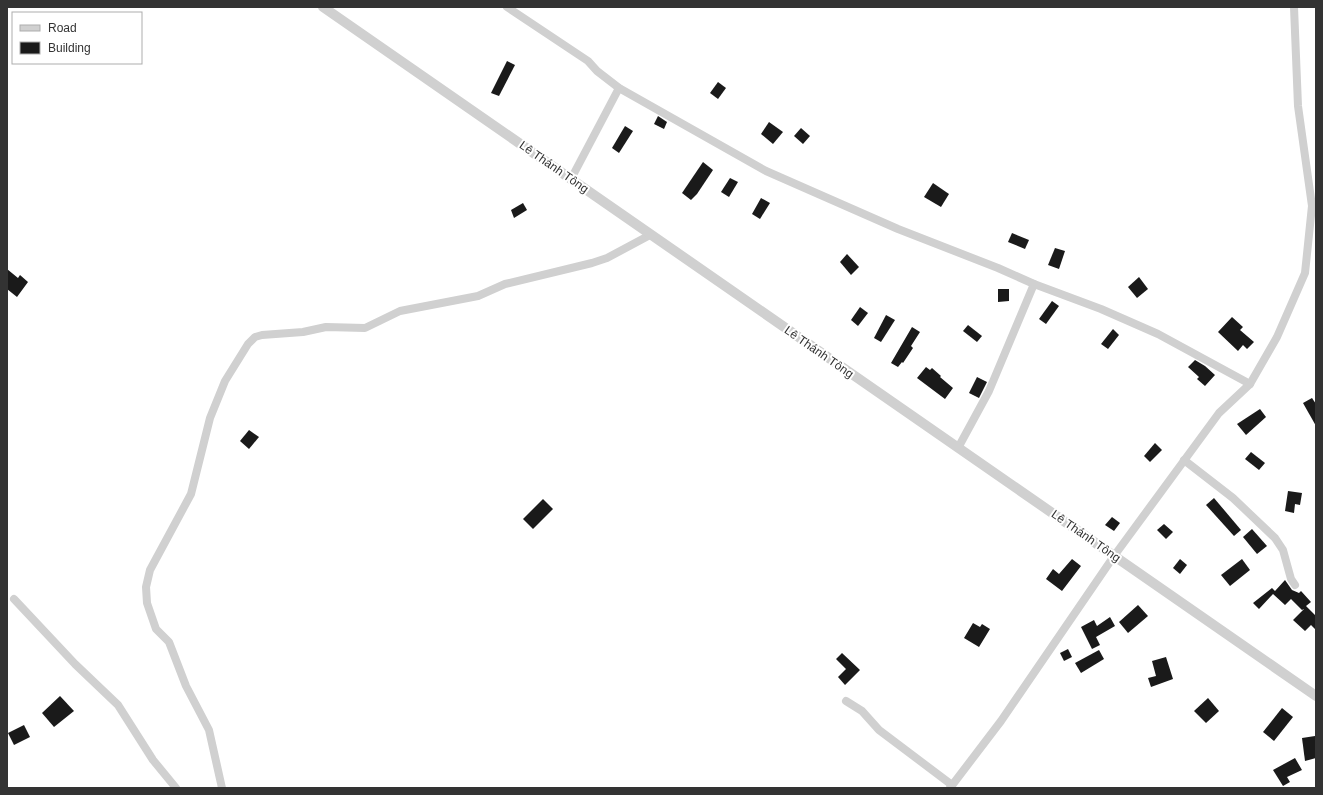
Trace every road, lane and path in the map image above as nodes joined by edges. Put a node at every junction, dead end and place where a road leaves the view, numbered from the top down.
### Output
1 (323, 7) edge
2 (507, 7) edge
3 (1294, 8) edge
4 (619, 88) junction
5 (571, 179) junction
6 (650, 235) junction
7 (1034, 284) junction
8 (1250, 384) junction
9 (958, 448) junction
10 (1184, 460) junction
11 (1114, 556) junction
12 (1295, 585) dead end
13 (14, 598) dead end
14 (1316, 696) edge
15 (846, 701) dead end
16 (951, 786) edge
17 (176, 788) edge
18 (222, 788) edge

1 - 5 street, Lê Thánh Tông
2 - 4 street
3 - 8 street
4 - 5 street
4 - 7 street
5 - 6 street, Lê Thánh Tông
6 - 9 street, Lê Thánh Tông
6 - 18 street
7 - 8 street
7 - 9 street
8 - 10 street
9 - 11 street, Lê Thánh Tông
10 - 11 street
10 - 12 street
11 - 14 street, Lê Thánh Tông
11 - 16 street
13 - 17 street
15 - 16 street

